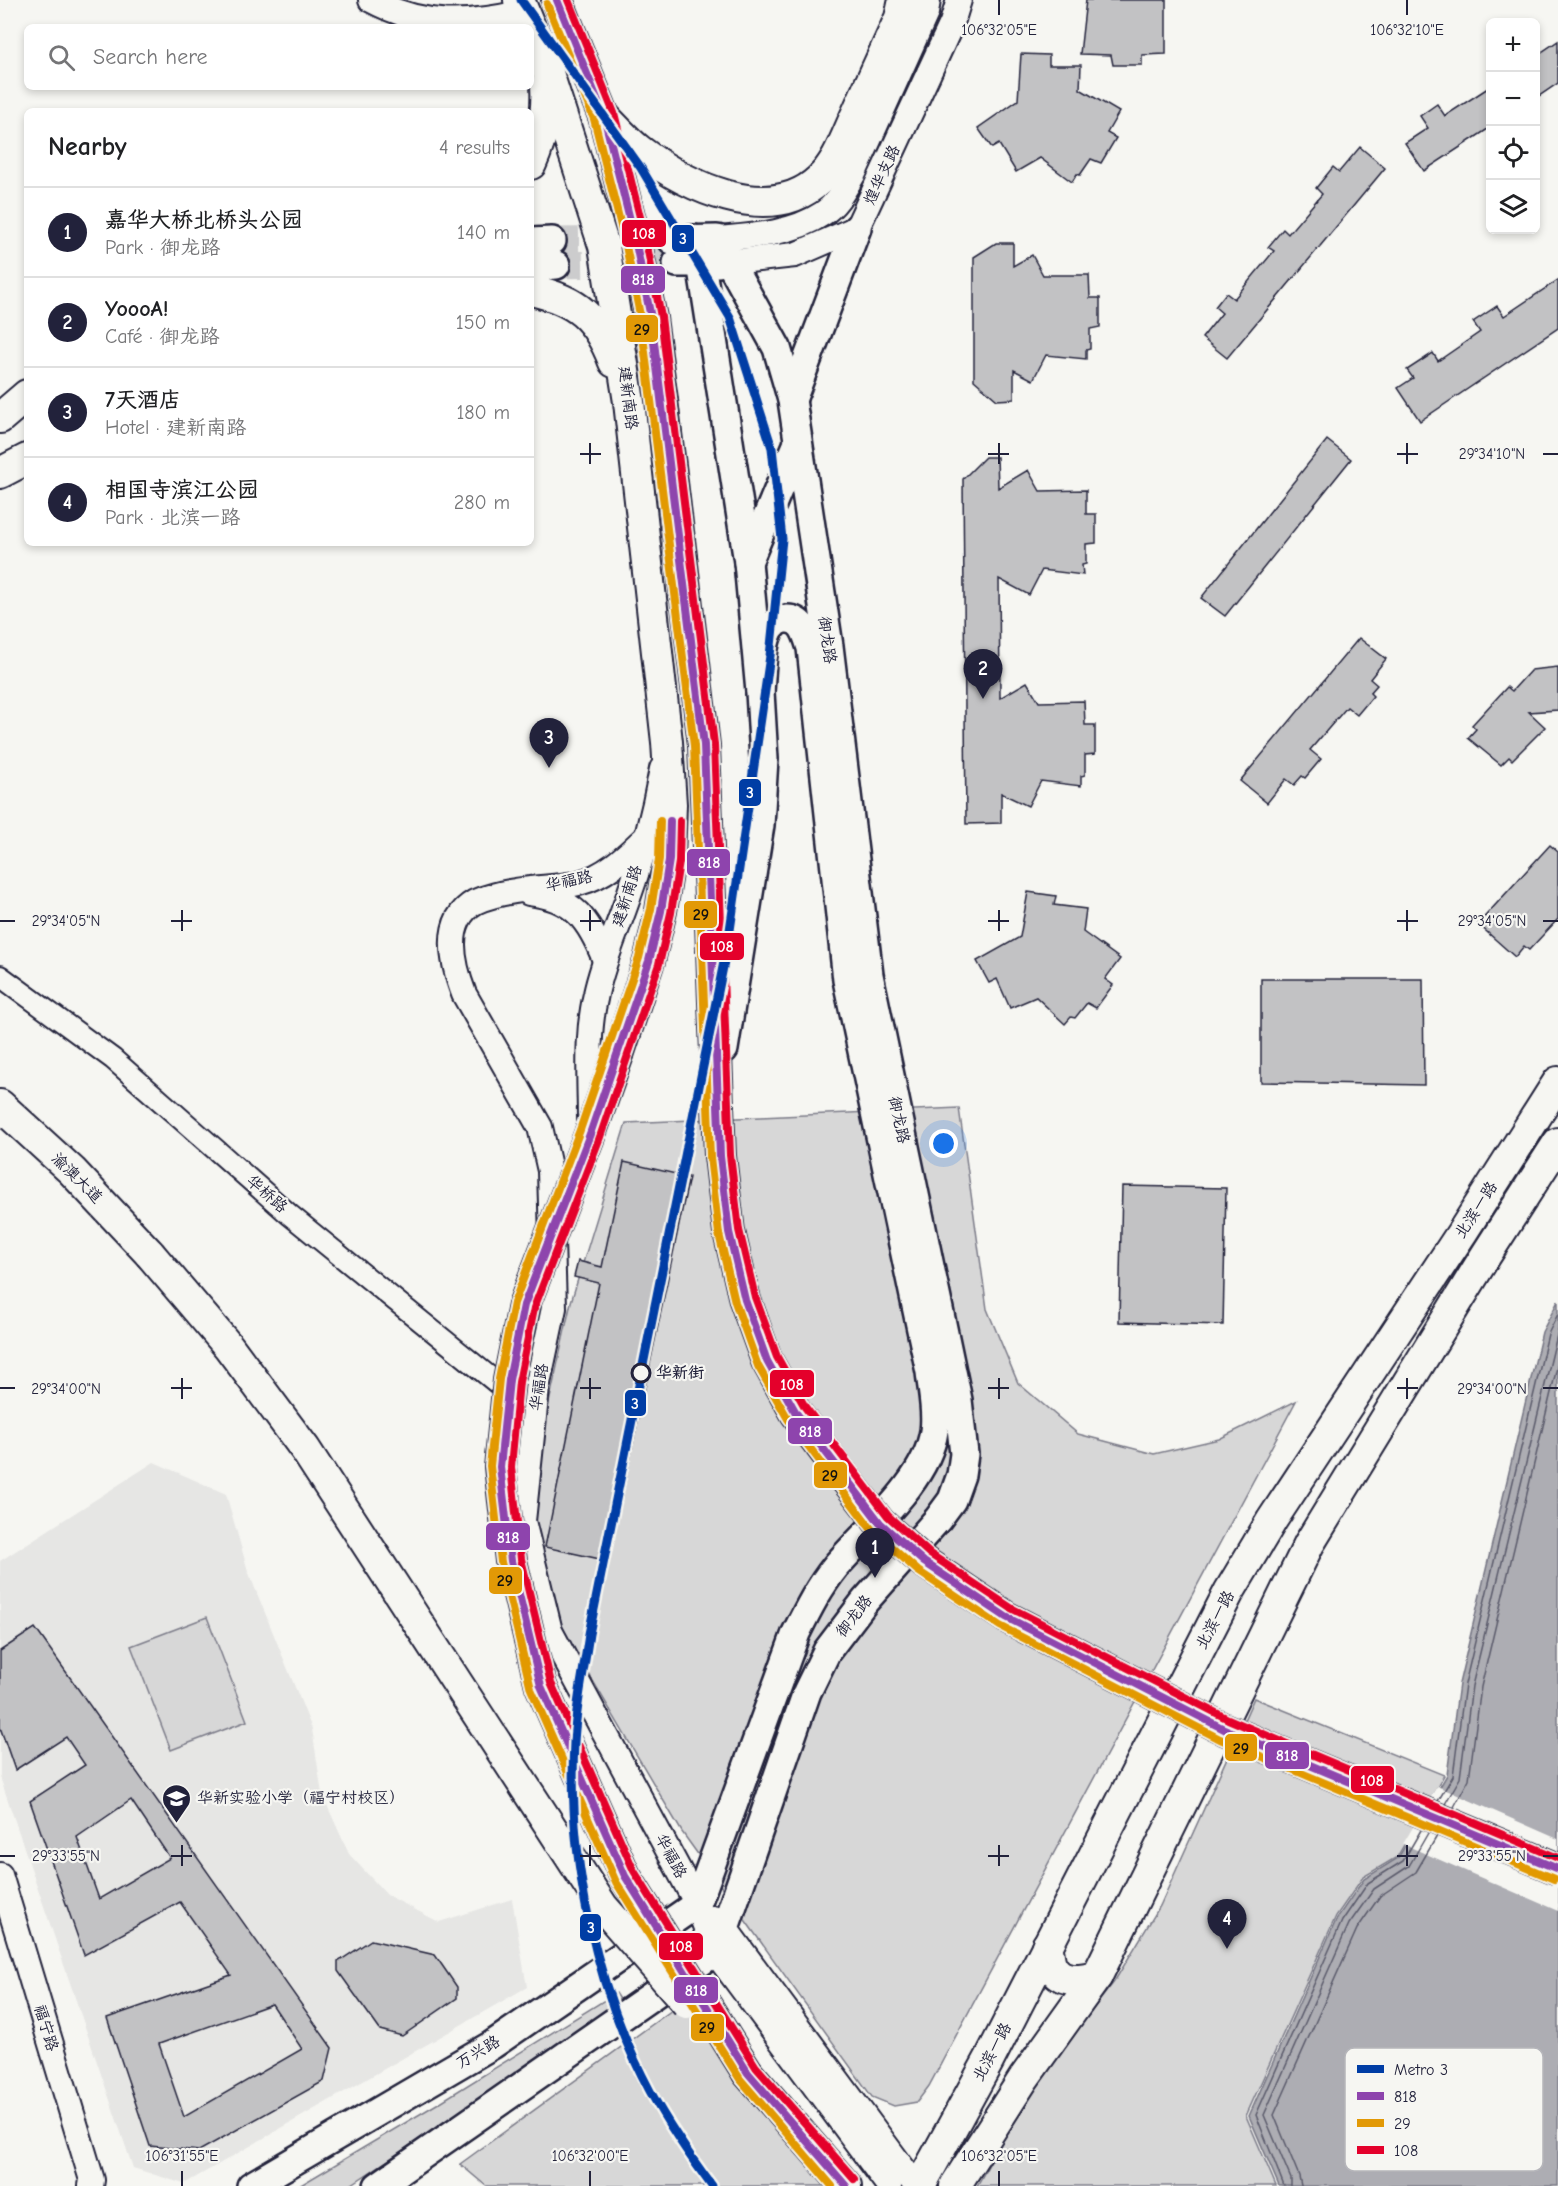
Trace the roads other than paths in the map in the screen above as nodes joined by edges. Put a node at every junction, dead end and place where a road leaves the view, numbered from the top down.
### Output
1 (371, 0) edge
2 (557, 0) edge
3 (904, 0) edge
4 (928, 0) edge
5 (959, 0) edge
6 (526, 17) edge
7 (534, 37) edge
8 (544, 61) junction
9 (604, 116) junction
10 (534, 157) edge
11 (857, 228) junction
12 (692, 249) junction
13 (731, 262) junction
14 (534, 291) edge
15 (24, 398) edge
16 (792, 400) junction
17 (630, 402) junction
18 (24, 417) edge
19 (0, 418) edge
20 (0, 432) edge
21 (797, 446) junction
22 (24, 452) edge
23 (24, 461) edge
24 (0, 468) edge
25 (0, 473) edge
26 (748, 562) junction
27 (760, 692) junction
28 (668, 742) junction
29 (646, 837) junction
30 (514, 891) junction
31 (605, 960) junction
32 (0, 976) edge
33 (604, 1050) junction
34 (718, 1082) junction
35 (1558, 1082) edge
36 (0, 1105) edge
37 (1558, 1143) edge
38 (534, 1413) junction
39 (1558, 1869) edge
40 (0, 1875) edge
41 (697, 1904) junction
42 (720, 1940) junction
43 (1047, 1946) junction
44 (1097, 1976) junction
45 (748, 2073) junction
46 (94, 2184) edge
47 (250, 2186) edge
48 (378, 2186) edge
49 (846, 2186) edge
50 (889, 2186) edge
51 (918, 2186) edge
52 (955, 2186) edge

1 - 6 street
2 - 9 main road, 建新南路
3 - 9 main road
4 - 12 street, 煌华支路
5 - 11 street, 煌华支路
7 - 8 main road, 建新南路
8 - 10 main road
8 - 17 main road, 建新南路
9 - 34 main road, 建新南路
11 - 13 street
11 - 16 main road
12 - 13 main road
12 - 26 main road
13 - 16 main road, 御龙路
14 - 17 main road
15 - 19 main road
16 - 21 main road, 御龙路
17 - 28 main road, 建新南路
18 - 20 main road
21 - 26 main road
21 - 42 main road, 御龙路
22 - 24 main road
23 - 25 main road
26 - 27 main road
27 - 34 main road
27 - 41 main road, 御龙路
28 - 29 street, 建新南路
28 - 33 main road, 建新南路
29 - 30 street, 华福路
29 - 31 street, 建新南路
30 - 31 street, 华福路
30 - 38 street, 华福路
31 - 33 street, 建新南路
32 - 38 street, 华桥路
33 - 45 main road, bridge
34 - 39 main road, 建新南路, bridge
35 - 43 main road, 北滨一路
36 - 45 main road, 渝澳大道, bridge
37 - 44 main road, 北滨一路
38 - 41 street, 华福路
40 - 46 street, 福宁路
41 - 42 street, 华福路
41 - 47 main road, 万兴路
42 - 48 main road
42 - 50 street, 华福路
42 - 51 street, 华福路
43 - 44 main road
43 - 51 main road, 北滨一路
44 - 52 main road, 北滨一路
45 - 49 main road

